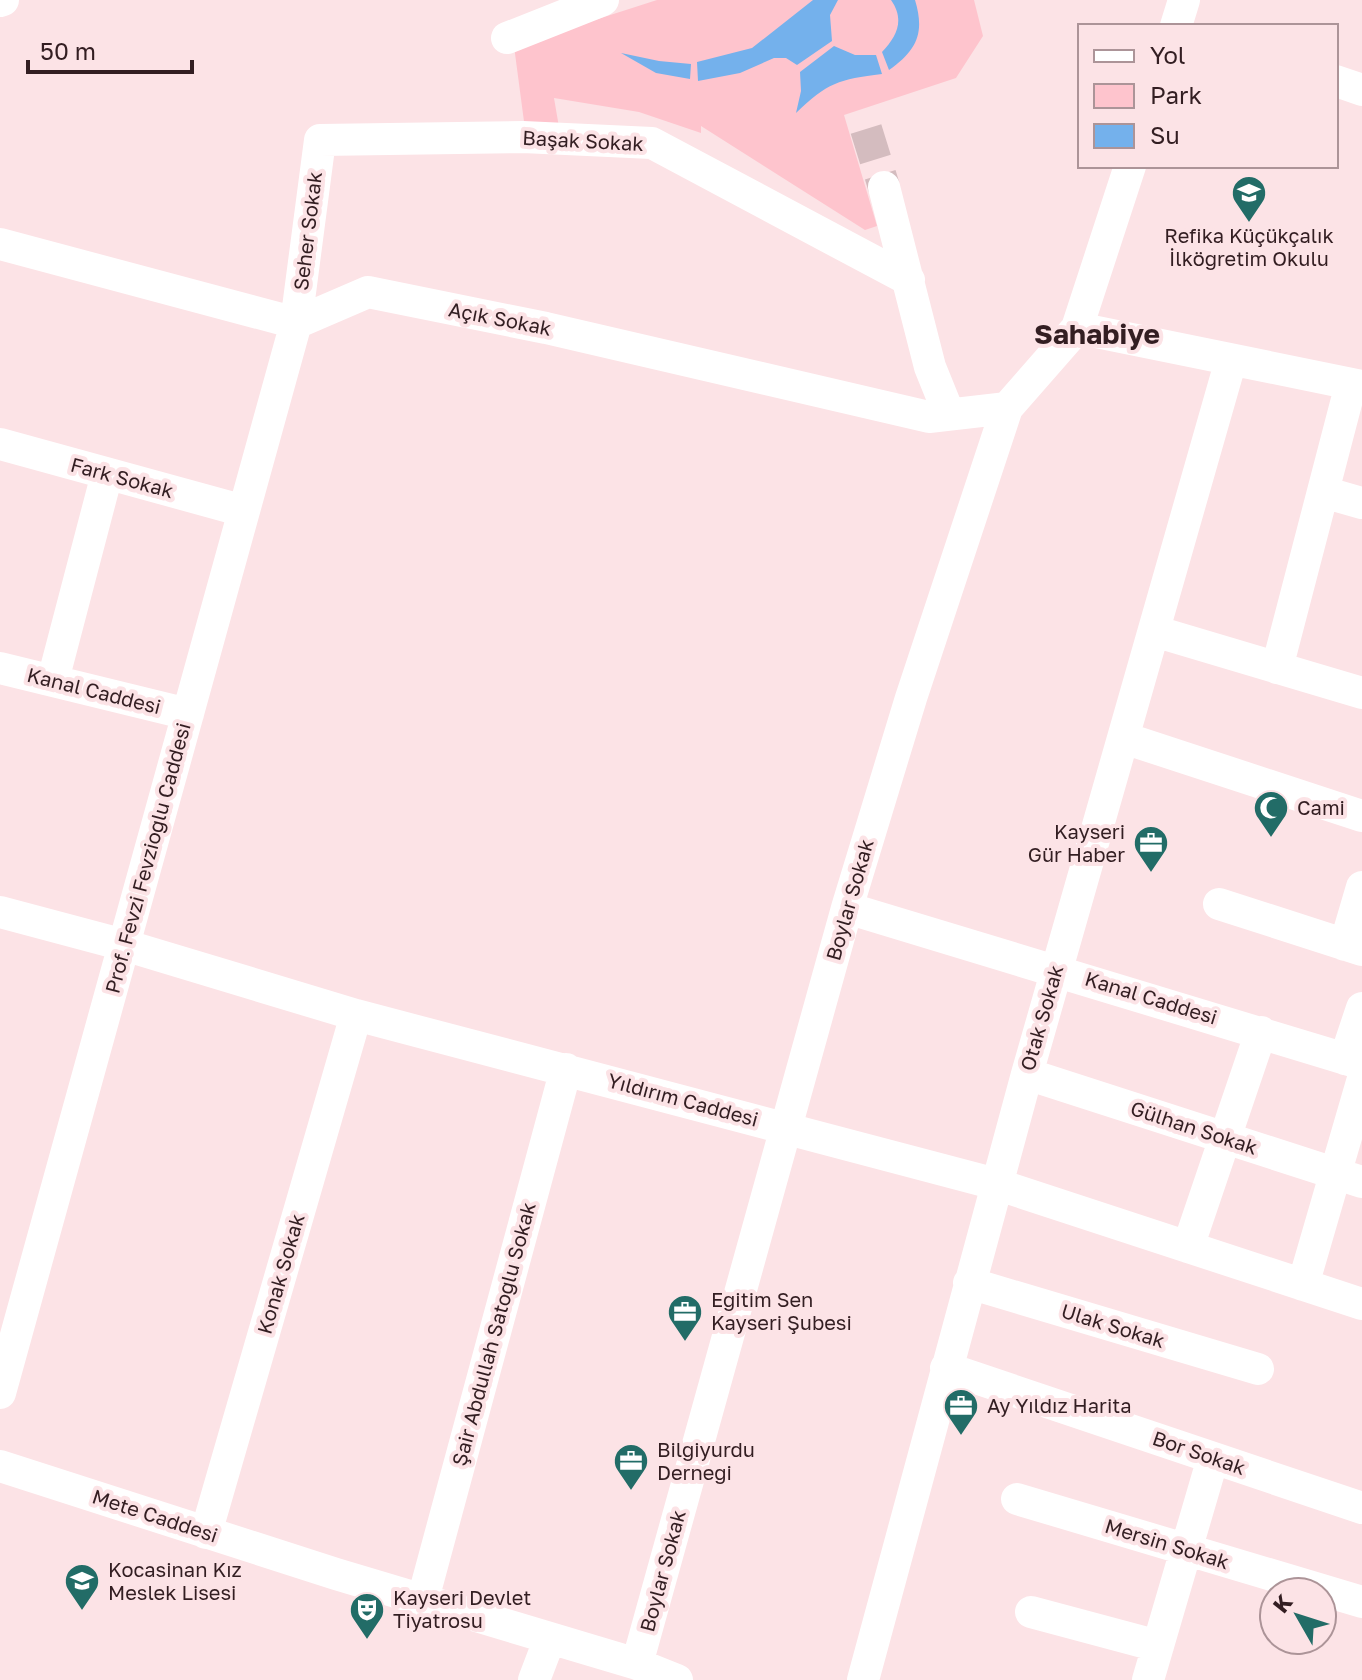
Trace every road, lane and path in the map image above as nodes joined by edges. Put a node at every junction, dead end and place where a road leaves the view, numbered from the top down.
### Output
1 (603, 0) edge
2 (1184, 0) edge
3 (1177, 24) edge
4 (507, 38) dead end
5 (1338, 82) edge
6 (1362, 90) edge
7 (320, 140) joint
8 (1129, 168) edge
9 (884, 187) tunnel mouth
10 (0, 244) edge
11 (909, 280) junction
12 (296, 323) junction
13 (1077, 328) junction
14 (1231, 360) junction
15 (1356, 385) edge
16 (1007, 408) junction
17 (949, 414) junction
18 (0, 444) edge
19 (107, 474) junction
20 (1323, 492) junction
21 (1362, 503) edge
22 (244, 511) junction
23 (1154, 631) junction
24 (0, 668) edge
25 (1277, 668) junction
26 (53, 680) junction
27 (1362, 693) edge
28 (188, 714) junction
29 (1124, 738) junction
30 (1362, 816) edge
31 (1362, 887) edge
32 (1219, 904) dead end
33 (847, 908) junction
34 (0, 912) edge
35 (124, 945) junction
36 (1354, 947) edge
37 (1056, 969) junction
38 (1362, 1008) edge
39 (356, 1015) junction
40 (1261, 1032) junction
41 (1356, 1068) edge
42 (566, 1069) junction
43 (1027, 1074) junction
44 (785, 1126) junction
45 (1225, 1138) junction
46 (1349, 1177) edge
47 (996, 1184) junction
48 (1188, 1247) junction
49 (969, 1283) junction
50 (1303, 1285) junction
51 (1362, 1304) edge
52 (946, 1368) junction
53 (1258, 1369) dead end
54 (0, 1393) edge
55 (1213, 1458) junction
56 (0, 1466) edge
57 (1017, 1499) dead end
58 (1362, 1508) edge
59 (206, 1533) junction
60 (1187, 1550) junction
61 (423, 1599) junction
62 (1362, 1602) edge
63 (1031, 1612) dead end
64 (550, 1638) junction
65 (1158, 1646) junction
66 (637, 1664) junction
67 (534, 1680) edge
68 (677, 1680) edge
69 (863, 1680) edge
70 (1148, 1680) edge

1 - 4 street
2 - 3 street
5 - 6 street
7 - 11 street, Başak Sokak
7 - 12 street, Seher Sokak
8 - 13 street, Boylar Sokak
9 - 11 street
10 - 12 street
11 - 17 street
12 - 17 street, Açık Sokak
12 - 22 street, Prof. Fevzi Fevzioğlu Caddesi
13 - 14 street
13 - 16 street, Boylar Sokak
14 - 15 street
14 - 23 street, Otak Sokak
15 - 20 street
16 - 17 street, Açık Sokak
16 - 33 street, Boylar Sokak
18 - 19 street, Fark Sokak
19 - 22 street, Fark Sokak
19 - 26 street
20 - 21 street
20 - 25 street
22 - 28 street, Prof. Fevzi Fevzioğlu Caddesi
23 - 25 street
23 - 29 street, Otak Sokak
24 - 26 street, Kanal Caddesi
25 - 27 street
26 - 28 street, Kanal Caddesi
28 - 35 street, Prof. Fevzi Fevzioğlu Caddesi
29 - 30 street
29 - 37 street, Otak Sokak
31 - 36 street
32 - 36 street
33 - 37 street, Kanal Caddesi
33 - 44 street, Boylar Sokak
34 - 35 street, Yıldırım Caddesi
35 - 39 street, Yıldırım Caddesi
35 - 54 street, Prof. Fevzi Fevzioğlu Caddesi
37 - 40 street, Kanal Caddesi
37 - 43 street, Otak Sokak
38 - 41 street
39 - 42 street, Yıldırım Caddesi
39 - 59 street, Konak Sokak
40 - 41 street, Kanal Caddesi
40 - 45 street
41 - 46 street
42 - 44 street, Yıldırım Caddesi
42 - 61 street, Şair Abdullah Satoğlu Sokak
43 - 45 street, Gülhan Sokak
43 - 47 street, Otak Sokak
44 - 47 street, Yıldırım Caddesi
44 - 66 street, Boylar Sokak
45 - 46 street, Gülhan Sokak
45 - 48 street
46 - 50 street
47 - 48 street, Yıldırım Caddesi
47 - 49 street, Otak Sokak
48 - 50 street, Yıldırım Caddesi
49 - 52 street, Otak Sokak
49 - 53 street, Ulak Sokak
50 - 51 street, Yıldırım Caddesi
52 - 55 street, Bor Sokak
52 - 69 street, Otak Sokak
55 - 58 street, Bor Sokak
55 - 60 street
56 - 59 street, Mete Caddesi
57 - 60 street, Mersin Sokak
59 - 61 street, Mete Caddesi
60 - 62 street, Mersin Sokak
60 - 65 street
61 - 64 street, Mete Caddesi
63 - 65 street
64 - 66 street, Mete Caddesi
64 - 67 street
65 - 70 street
66 - 68 street, Mete Caddesi

